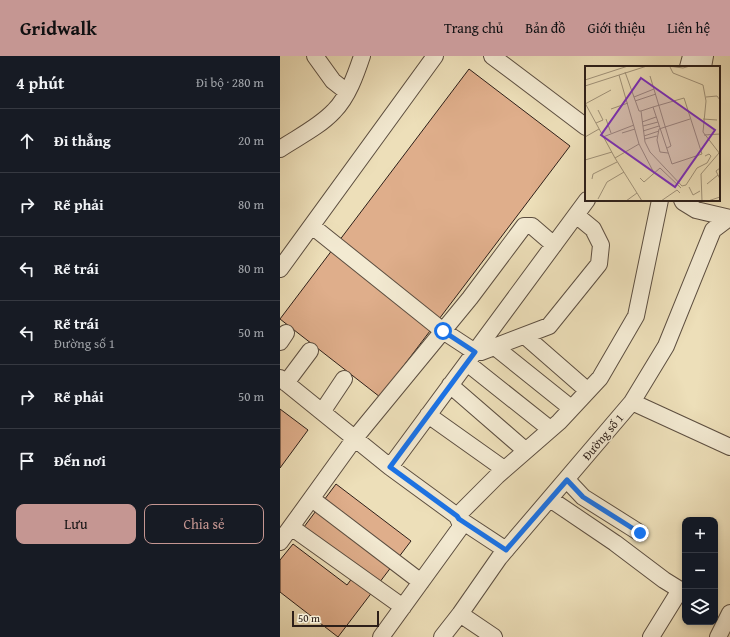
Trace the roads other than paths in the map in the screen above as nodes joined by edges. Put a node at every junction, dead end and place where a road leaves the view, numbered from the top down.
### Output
1 (315, 56) edge
2 (362, 56) edge
3 (435, 56) edge
4 (492, 56) edge
5 (690, 56) edge
6 (705, 56) edge
7 (688, 66) edge
8 (703, 66) edge
9 (347, 92) junction
10 (585, 127) edge
11 (280, 149) edge
12 (586, 201) edge
13 (660, 201) edge
14 (682, 201) edge
15 (576, 215) junction
16 (730, 218) edge
17 (312, 226) junction
18 (554, 245) junction
19 (280, 269) edge
20 (443, 331) junction
21 (526, 336) junction
22 (495, 347) junction
23 (310, 351) dead end
24 (471, 357) junction
25 (344, 379) dead end
26 (283, 380) edge
27 (450, 385) junction
28 (588, 390) junction
29 (632, 402) junction
30 (571, 408) junction
31 (322, 412) junction
32 (428, 415) junction
33 (550, 429) junction
34 (355, 438) junction
35 (730, 447) edge
36 (525, 450) junction
37 (390, 467) junction
38 (504, 469) junction
39 (567, 480) junction
40 (312, 499) junction
41 (550, 499) junction
42 (458, 518) junction
43 (640, 533) dead end
44 (283, 536) edge
45 (506, 550) junction
46 (422, 582) junction
47 (682, 590) edge
48 (682, 592) edge
49 (403, 607) junction
50 (460, 614) junction
51 (724, 614) edge
52 (381, 637) edge
53 (442, 637) edge
54 (494, 637) edge
55 (651, 637) edge
56 (718, 637) edge

1 - 9 street
2 - 9 street
3 - 17 street
4 - 10 street
5 - 7 street
6 - 8 street
9 - 11 street
12 - 15 street
13 - 28 street
14 - 16 street
15 - 18 street
15 - 21 street
16 - 29 street, Đường số 1
17 - 19 street
17 - 20 street
18 - 20 street
18 - 24 street
20 - 24 street
20 - 34 street
21 - 22 street
21 - 28 street
22 - 24 street
22 - 30 street
23 - 26 street
24 - 27 street
24 - 33 street
25 - 31 street
26 - 31 street
27 - 32 street
27 - 36 street
28 - 30 street
29 - 35 street
29 - 39 street, Đường số 1
30 - 33 street
31 - 34 street
32 - 37 street
32 - 38 street
33 - 36 street
34 - 37 street
34 - 40 street
36 - 38 street
37 - 42 street
38 - 42 street
39 - 41 street, Đường số 1
39 - 43 street
40 - 44 street
40 - 46 street
41 - 45 street, Đường số 1
41 - 47 street
42 - 45 street
42 - 46 street
44 - 49 street
45 - 50 street, Đường số 1
46 - 49 street
48 - 55 street
49 - 52 street
50 - 53 street, Đường số 1
50 - 54 street
51 - 56 street

